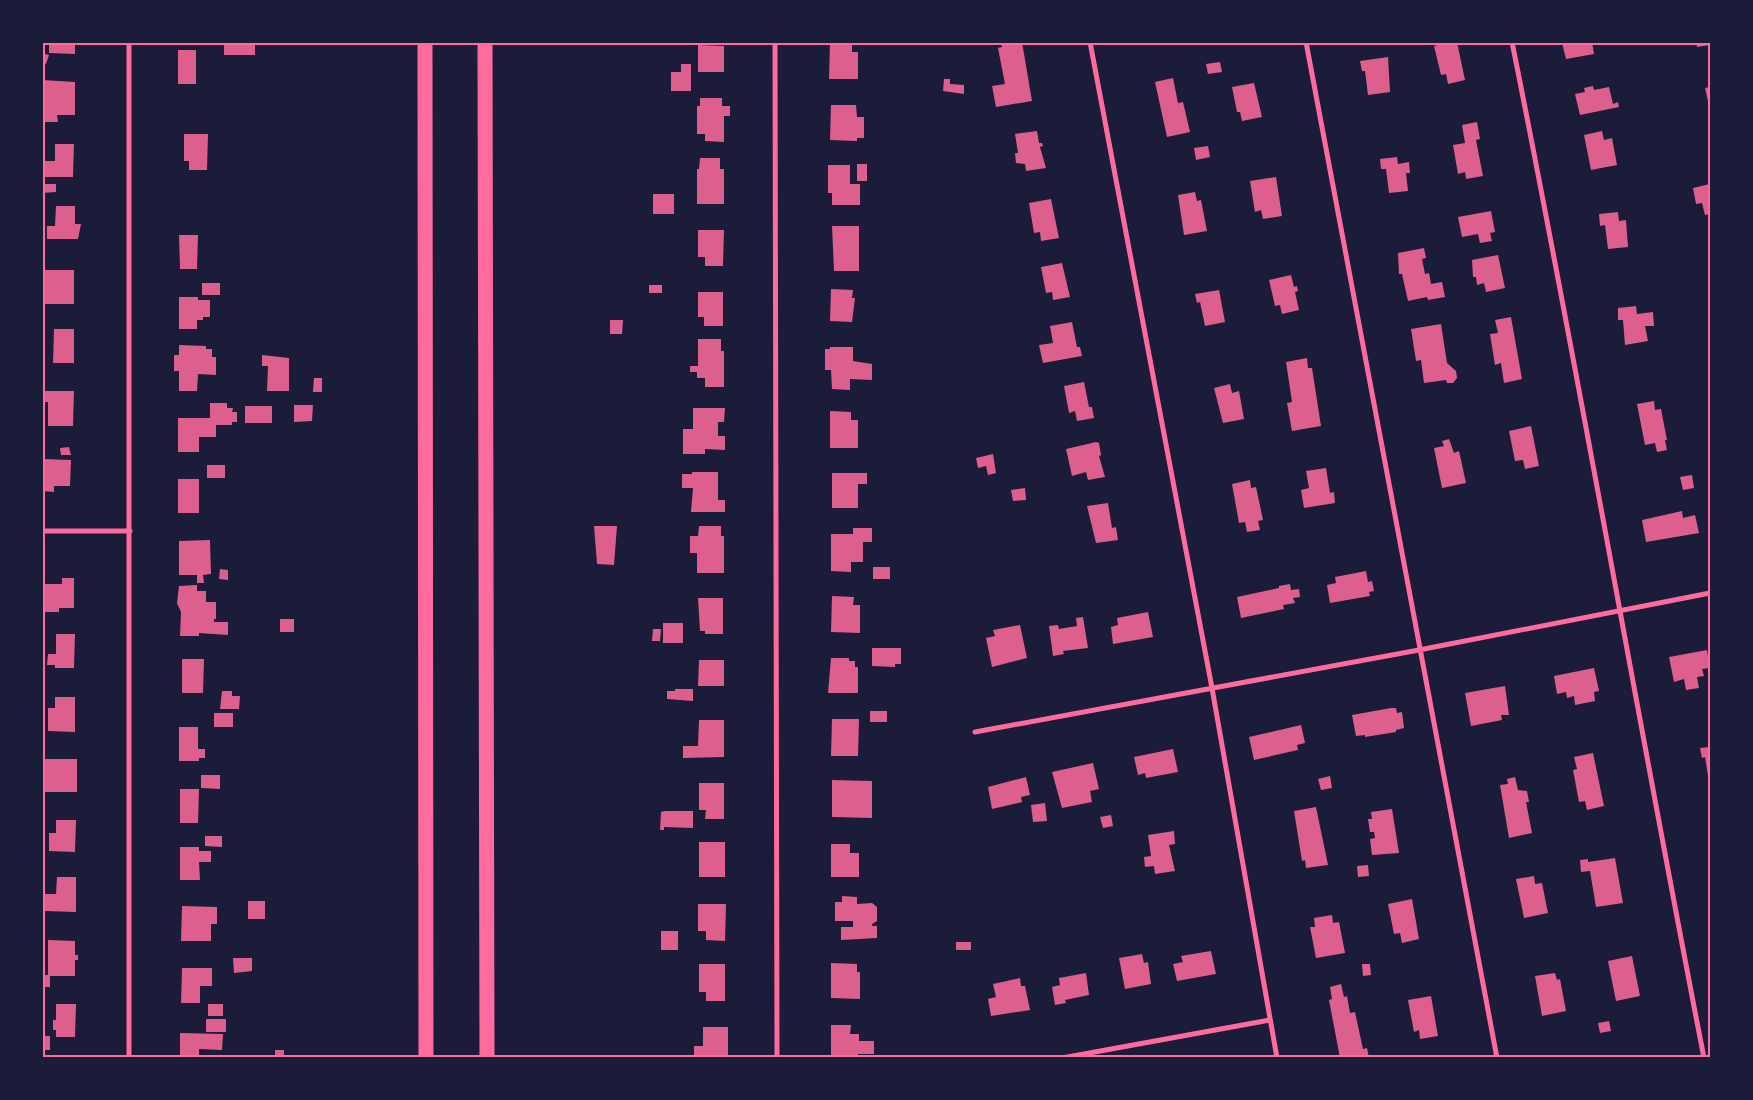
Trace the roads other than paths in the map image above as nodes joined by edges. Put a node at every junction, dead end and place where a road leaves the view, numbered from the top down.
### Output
1 (129, 42) edge
2 (425, 42) edge
3 (485, 42) edge
4 (774, 42) edge
5 (1090, 42) edge
6 (1306, 42) edge
7 (1512, 42) edge
8 (42, 531) edge
9 (130, 531) junction
10 (1710, 593) edge
11 (1619, 611) junction
12 (1419, 650) junction
13 (1212, 688) junction
14 (975, 732) dead end
15 (1270, 1020) junction
16 (129, 1058) edge
17 (426, 1058) edge
18 (487, 1058) edge
19 (777, 1058) edge
20 (1062, 1058) edge
21 (1277, 1058) edge
22 (1497, 1058) edge
23 (1704, 1058) edge

1 - 9 street
2 - 17 highway
3 - 18 highway
4 - 19 street
5 - 13 street
6 - 12 street
7 - 11 street
8 - 9 street
9 - 16 street
10 - 11 street
11 - 12 street
11 - 23 street
12 - 13 street
12 - 22 street
13 - 14 street
13 - 15 street
15 - 20 street
15 - 21 street

